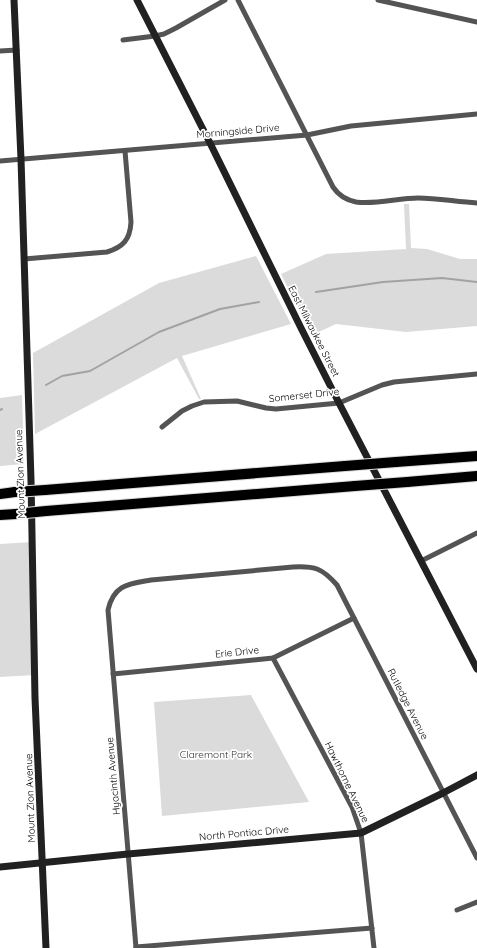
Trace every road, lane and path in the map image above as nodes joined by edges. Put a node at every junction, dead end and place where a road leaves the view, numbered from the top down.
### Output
1 (14, 0) edge
2 (136, 0) edge
3 (225, 0) edge
4 (238, 0) edge
5 (378, 0) edge
6 (477, 22) edge
7 (155, 36) junction
8 (123, 40) dead end
9 (17, 50) junction
10 (0, 51) edge
11 (477, 114) edge
12 (307, 135) junction
13 (210, 143) junction
14 (125, 151) junction
15 (21, 160) junction
16 (0, 161) edge
17 (477, 203) edge
18 (24, 259) junction
19 (477, 374) edge
20 (339, 403) junction
21 (162, 427) dead end
22 (477, 456) edge
23 (477, 476) edge
24 (0, 494) edge
25 (0, 515) edge
26 (477, 533) edge
27 (420, 561) junction
28 (110, 603) joint
29 (354, 618) junction
30 (273, 658) junction
31 (477, 669) edge
32 (113, 674) junction
33 (477, 775) edge
34 (443, 793) junction
35 (361, 833) junction
36 (128, 854) junction
37 (477, 858) edge
38 (42, 863) junction
39 (0, 867) edge
40 (477, 902) edge
41 (457, 910) dead end
42 (372, 928) junction
43 (46, 948) edge
44 (136, 948) edge
45 (374, 948) edge

1 - 9 main road, Mount Zion Avenue
2 - 7 main road, East Milwaukee Street
3 - 7 street
4 - 12 street
5 - 6 street
7 - 8 street
7 - 13 main road, East Milwaukee Street
9 - 10 street
9 - 15 main road, Mount Zion Avenue
11 - 12 street, Morningside Drive
12 - 13 street, Morningside Drive
12 - 17 street
13 - 14 street, Morningside Drive
13 - 20 main road, East Milwaukee Street
14 - 15 street, Morningside Drive
14 - 18 street
15 - 16 street, Morningside Drive
15 - 18 main road, Mount Zion Avenue
18 - 38 main road, Mount Zion Avenue
19 - 20 street, Somerset Drive
20 - 21 street, Somerset Drive
20 - 27 main road, East Milwaukee Street
22 - 24 highway, bridge
23 - 25 highway, bridge
26 - 27 street
27 - 31 main road, East Milwaukee Street
28 - 29 street, Rutledge Avenue
28 - 32 street, Hyacinth Avenue
29 - 30 street, Erie Drive
29 - 34 street, Rutledge Avenue
30 - 32 street, Erie Drive
30 - 35 street, Hawthorne Avenue
32 - 36 street, Hyacinth Avenue
33 - 34 main road, North Pontiac Drive
34 - 35 main road, North Pontiac Drive
34 - 37 street, Rutledge Avenue
35 - 36 main road, North Pontiac Drive
35 - 42 street, Hawthorne Avenue
36 - 38 main road, North Pontiac Drive
36 - 44 street, Hyacinth Avenue
38 - 39 main road, North Pontiac Drive
38 - 43 main road, Mount Zion Avenue
40 - 41 street
42 - 44 street
42 - 45 street, Hawthorne Avenue

